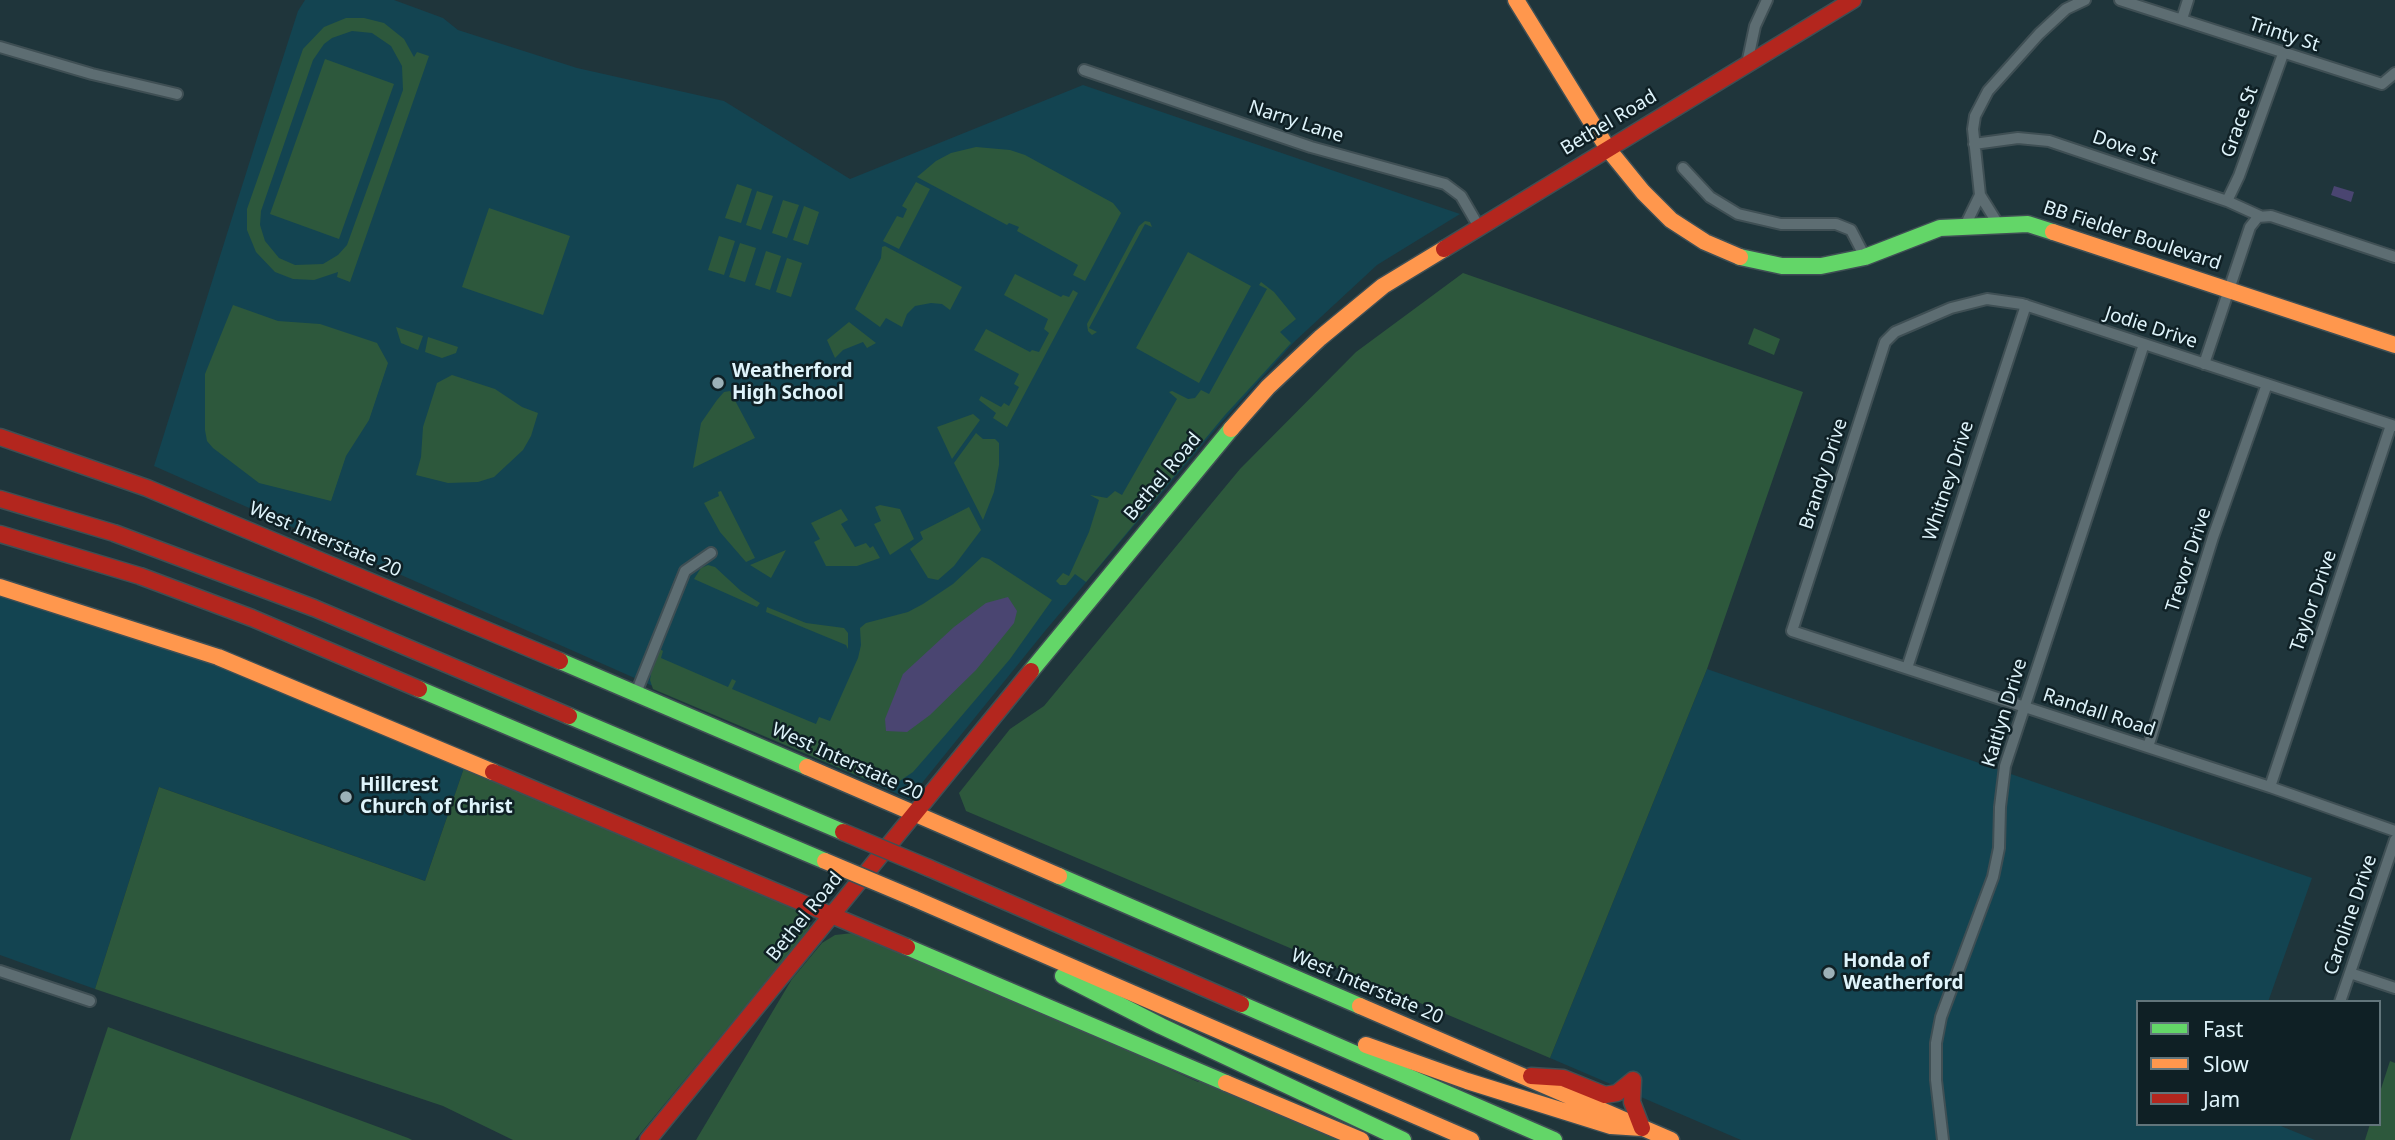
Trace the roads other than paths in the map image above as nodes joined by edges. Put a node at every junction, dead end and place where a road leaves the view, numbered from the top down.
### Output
1 (1516, 0) edge
2 (1767, 0) edge
3 (1853, 0) edge
4 (2085, 0) edge
5 (2120, 0) edge
6 (2188, 0) edge
7 (2182, 19) junction
8 (0, 47) edge
9 (2283, 54) junction
10 (1747, 64) junction
11 (1084, 71) dead end
12 (2395, 73) edge
13 (177, 94) dead end
14 (1974, 144) junction
15 (1608, 149) junction
16 (1683, 168) dead end
17 (1980, 195) junction
18 (2227, 201) junction
19 (2260, 216) junction
20 (1998, 224) junction
21 (1965, 226) junction
22 (1479, 227) junction
23 (1865, 257) junction
24 (2395, 257) edge
25 (2228, 290) junction
26 (2026, 305) junction
27 (1895, 332) joint
28 (2144, 344) junction
29 (2395, 345) edge
30 (2204, 364) junction
31 (2267, 384) junction
32 (2393, 426) edge
33 (0, 438) edge
34 (0, 499) edge
35 (0, 534) edge
36 (711, 553) dead end
37 (0, 587) edge
38 (1792, 631) joint
39 (1907, 668) junction
40 (636, 693) junction
41 (2025, 707) junction
42 (2148, 747) junction
43 (2270, 787) junction
44 (913, 814) junction
45 (2395, 831) edge
46 (2395, 840) edge
47 (833, 916) junction
48 (1020, 945) junction
49 (0, 971) edge
50 (2350, 973) junction
51 (2395, 988) edge
52 (2341, 1000) edge
53 (90, 1001) dead end
54 (1273, 1018) junction
55 (1520, 1075) junction
56 (1642, 1128) junction
57 (648, 1140) edge
58 (1361, 1140) edge
59 (1403, 1140) edge
60 (1471, 1140) edge
61 (1554, 1140) edge
62 (1671, 1140) edge
63 (1943, 1140) edge

1 - 15 main road, BB Fielder Boulevard
2 - 10 street
3 - 10 main road, Bethel Road
4 - 14 street
5 - 7 street, Trinty St
6 - 7 street
7 - 9 street, Trinty St
8 - 13 street
9 - 12 street, Trinty St
9 - 18 street, Grace St
10 - 15 main road, Bethel Road
11 - 22 street, Narry Lane
14 - 17 street
14 - 18 street, Dove St
15 - 22 main road, Bethel Road
15 - 23 main road, BB Fielder Boulevard
16 - 23 street
17 - 20 street
17 - 21 street
18 - 19 street, Dove St
19 - 24 street, Dove St
19 - 25 street
20 - 21 main road, BB Fielder Boulevard
20 - 25 main road, BB Fielder Boulevard
21 - 23 main road, BB Fielder Boulevard
22 - 44 main road, Bethel Road
25 - 29 main road, BB Fielder Boulevard
25 - 30 street
26 - 27 street, Jodie Drive
26 - 28 street, Jodie Drive
26 - 39 street, Whitney Drive
27 - 38 street, Brandy Drive
28 - 30 street, Jodie Drive
28 - 41 street, Kaitlyn Drive
30 - 31 street, Jodie Drive
31 - 32 street, Jodie Drive
31 - 42 street, Trevor Drive
32 - 43 street, Taylor Drive
33 - 40 main road, West Interstate 20
34 - 54 main road, bridge
35 - 48 main road, bridge
36 - 40 street
37 - 47 main road
38 - 39 street, Randall Road
39 - 41 street, Randall Road
40 - 44 main road, West Interstate 20
41 - 42 street, Randall Road
41 - 63 street, Kaitlyn Drive
42 - 43 street, Randall Road
43 - 45 street, Randall Road
44 - 47 main road, Bethel Road
44 - 55 main road, West Interstate 20
46 - 50 street, Caroline Drive
47 - 57 main road, Bethel Road
47 - 58 main road
48 - 59 main road
48 - 60 main road
49 - 53 street
50 - 51 street
50 - 52 street, Caroline Drive
54 - 56 main road
54 - 61 main road
55 - 56 main road, West Interstate 20
55 - 56 main road
56 - 62 main road, West Interstate 20

